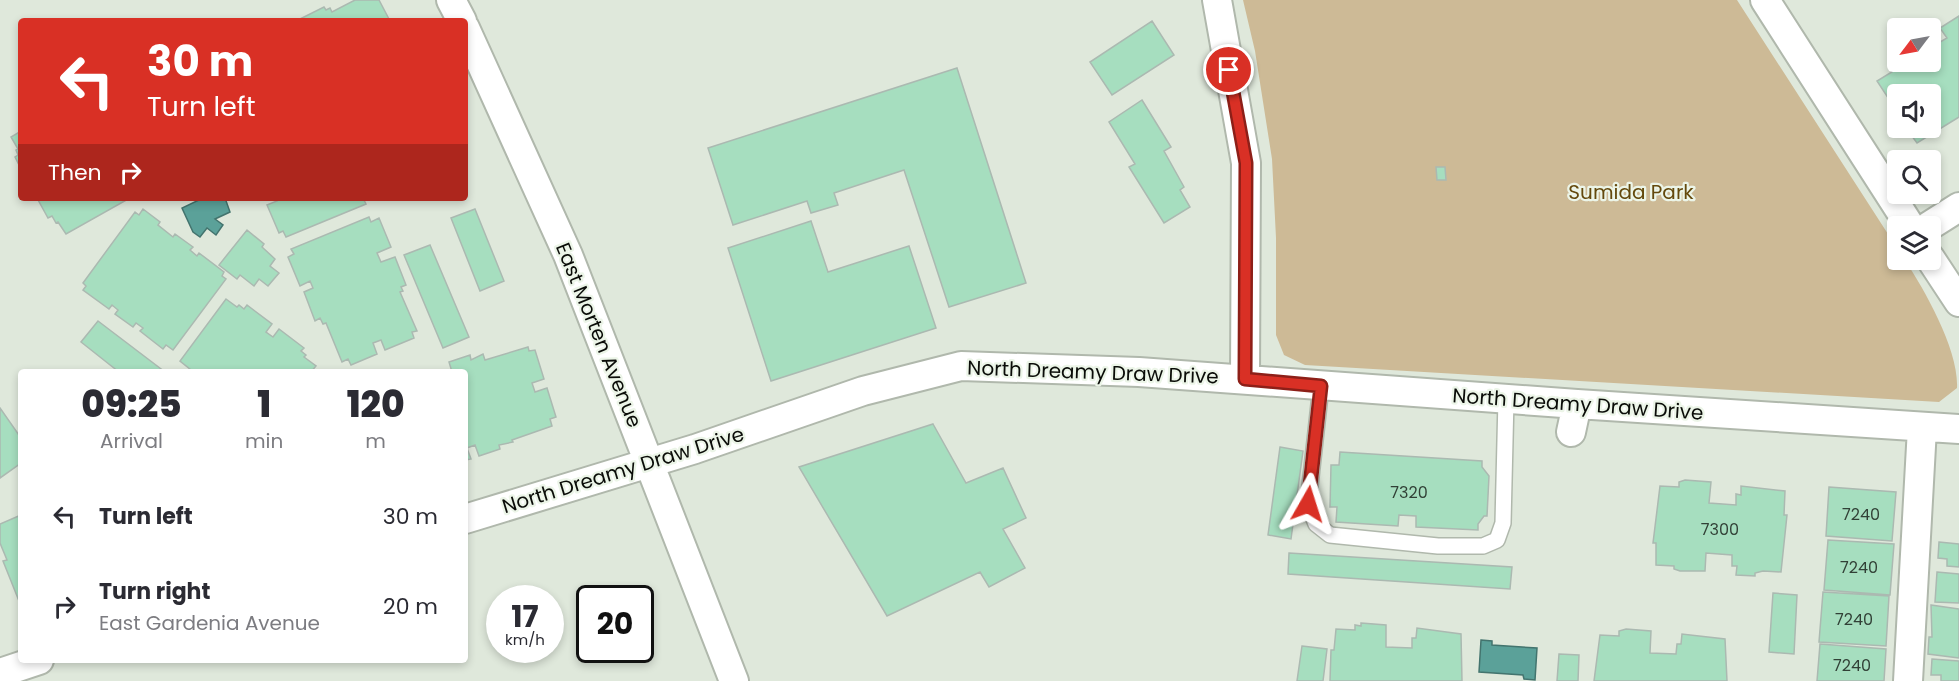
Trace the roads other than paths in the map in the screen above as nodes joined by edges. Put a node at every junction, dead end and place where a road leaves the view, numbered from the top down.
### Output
1 (451, 0) edge
2 (1217, 0) edge
3 (1765, 0) edge
4 (460, 18) edge
5 (468, 35) edge
6 (1959, 207) edge
7 (1904, 216) edge
8 (1941, 218) edge
9 (1938, 270) edge
10 (1959, 303) edge
11 (1245, 379) junction
12 (1321, 386) junction
13 (1506, 399) junction
14 (1922, 428) junction
15 (1959, 429) edge
16 (650, 462) junction
17 (468, 518) edge
18 (30, 663) edge
19 (0, 673) edge
20 (734, 681) edge
21 (1908, 681) edge

1 - 4 street
2 - 11 street
3 - 7 street
5 - 16 street, East Morten Avenue
6 - 8 street
9 - 10 street
11 - 12 street, North Dreamy Draw Drive
11 - 16 street, North Dreamy Draw Drive
12 - 13 street, North Dreamy Draw Drive
12 - 13 lane
13 - 14 street, North Dreamy Draw Drive
14 - 15 street, North Dreamy Draw Drive
14 - 21 street
16 - 17 street, North Dreamy Draw Drive
16 - 20 street, East Morten Avenue
18 - 19 street

